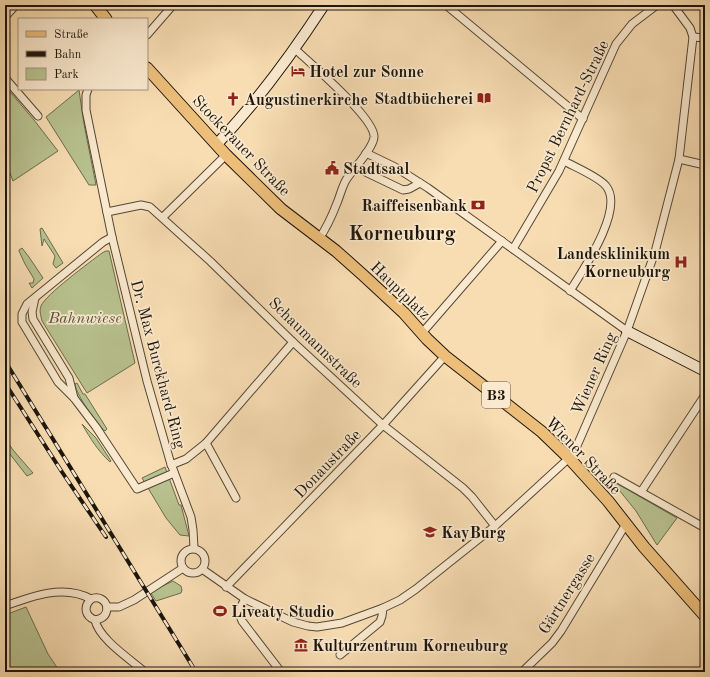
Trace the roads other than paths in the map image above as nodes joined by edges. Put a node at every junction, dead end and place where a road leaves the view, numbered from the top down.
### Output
1 (16, 5) edge
2 (95, 5) edge
3 (172, 5) edge
4 (324, 5) edge
5 (446, 5) edge
6 (657, 5) edge
7 (673, 5) edge
8 (5, 17) edge
9 (105, 18) edge
10 (148, 34) edge
11 (693, 36) junction
12 (705, 38) edge
13 (295, 49) junction
14 (148, 69) edge
15 (5, 78) edge
16 (88, 90) edge
17 (38, 116) dead end
18 (583, 119) junction
19 (216, 144) junction
20 (368, 150) junction
21 (226, 155) junction
22 (679, 159) junction
23 (564, 161) junction
24 (705, 165) edge
25 (355, 167) junction
26 (420, 183) junction
27 (106, 212) junction
28 (163, 217) junction
29 (112, 237) junction
30 (319, 239) junction
31 (502, 241) junction
32 (513, 249) junction
33 (570, 291) junction
34 (35, 298) junction
35 (627, 331) junction
36 (422, 333) junction
37 (293, 342) junction
38 (445, 356) junction
39 (705, 371) edge
40 (705, 395) edge
41 (74, 398) junction
42 (383, 425) junction
43 (206, 443) junction
44 (569, 458) junction
45 (171, 465) junction
46 (174, 473) junction
47 (614, 478) dead end
48 (641, 492) junction
49 (236, 498) dead end
50 (626, 524) junction
51 (495, 526) junction
52 (705, 528) edge
53 (194, 548) junction
54 (183, 568) junction
55 (202, 569) junction
56 (226, 587) junction
57 (91, 599) junction
58 (245, 599) junction
59 (5, 606) edge
60 (107, 607) junction
61 (383, 608) junction
62 (705, 616) edge
63 (95, 620) junction
64 (340, 655) dead end
65 (145, 672) edge
66 (281, 672) edge
67 (522, 672) edge

1 - 8 street
2 - 9 main road
3 - 10 street
4 - 13 street
5 - 18 street
6 - 18 street, Propst Bernhard-Straße
7 - 11 street
11 - 12 street
11 - 22 street, Wiener Ring
13 - 19 street
13 - 20 street
14 - 19 main road, Stockerauer Straße / B3
15 - 17 street
16 - 27 street, Dr. Max Burckhard-Ring
18 - 23 street, Propst Bernhard-Straße
19 - 21 main road, Stockerauer Straße / B3
20 - 25 street
20 - 26 street
21 - 28 street
21 - 30 main road, Stockerauer Straße / B3
22 - 24 street
22 - 35 street, Wiener Ring
23 - 32 street, Propst Bernhard-Straße
23 - 33 street
25 - 26 street
25 - 30 street
26 - 31 street
27 - 28 street, Schaumannstraße
27 - 29 street, Dr. Max Burckhard-Ring
28 - 37 street, Schaumannstraße
29 - 34 street
29 - 45 street, Dr. Max Burckhard-Ring
30 - 36 main road, Hauptplatz / B3
31 - 32 street
31 - 36 street, Hauptplatz
32 - 33 street
33 - 35 street
34 - 41 street
34 - 41 street
35 - 39 street
35 - 44 street, Wiener Ring
36 - 38 main road, Wiener Straße / B3
37 - 42 street, Schaumannstraße
37 - 43 street
38 - 42 street, Donaustraße
38 - 44 main road, Wiener Straße / B3
40 - 48 street
41 - 46 street
42 - 51 street, Schaumannstraße
42 - 56 street, Donaustraße
43 - 45 street
43 - 49 street
44 - 50 main road, Wiener Straße / B3
44 - 51 street, Wiener Ring
45 - 46 street, Dr. Max Burckhard-Ring
46 - 53 street, Dr. Max Burckhard-Ring
47 - 48 street
48 - 52 street
50 - 62 main road, Wiener Straße / B3
50 - 67 street, Gärtnergasse
51 - 61 street, Wiener Ring
53 - 54 street
53 - 55 street
54 - 55 street
54 - 60 street
55 - 56 street
56 - 58 street
57 - 59 street
57 - 60 street
57 - 63 street
58 - 61 street
58 - 66 street
60 - 63 street
61 - 64 street
63 - 65 street

